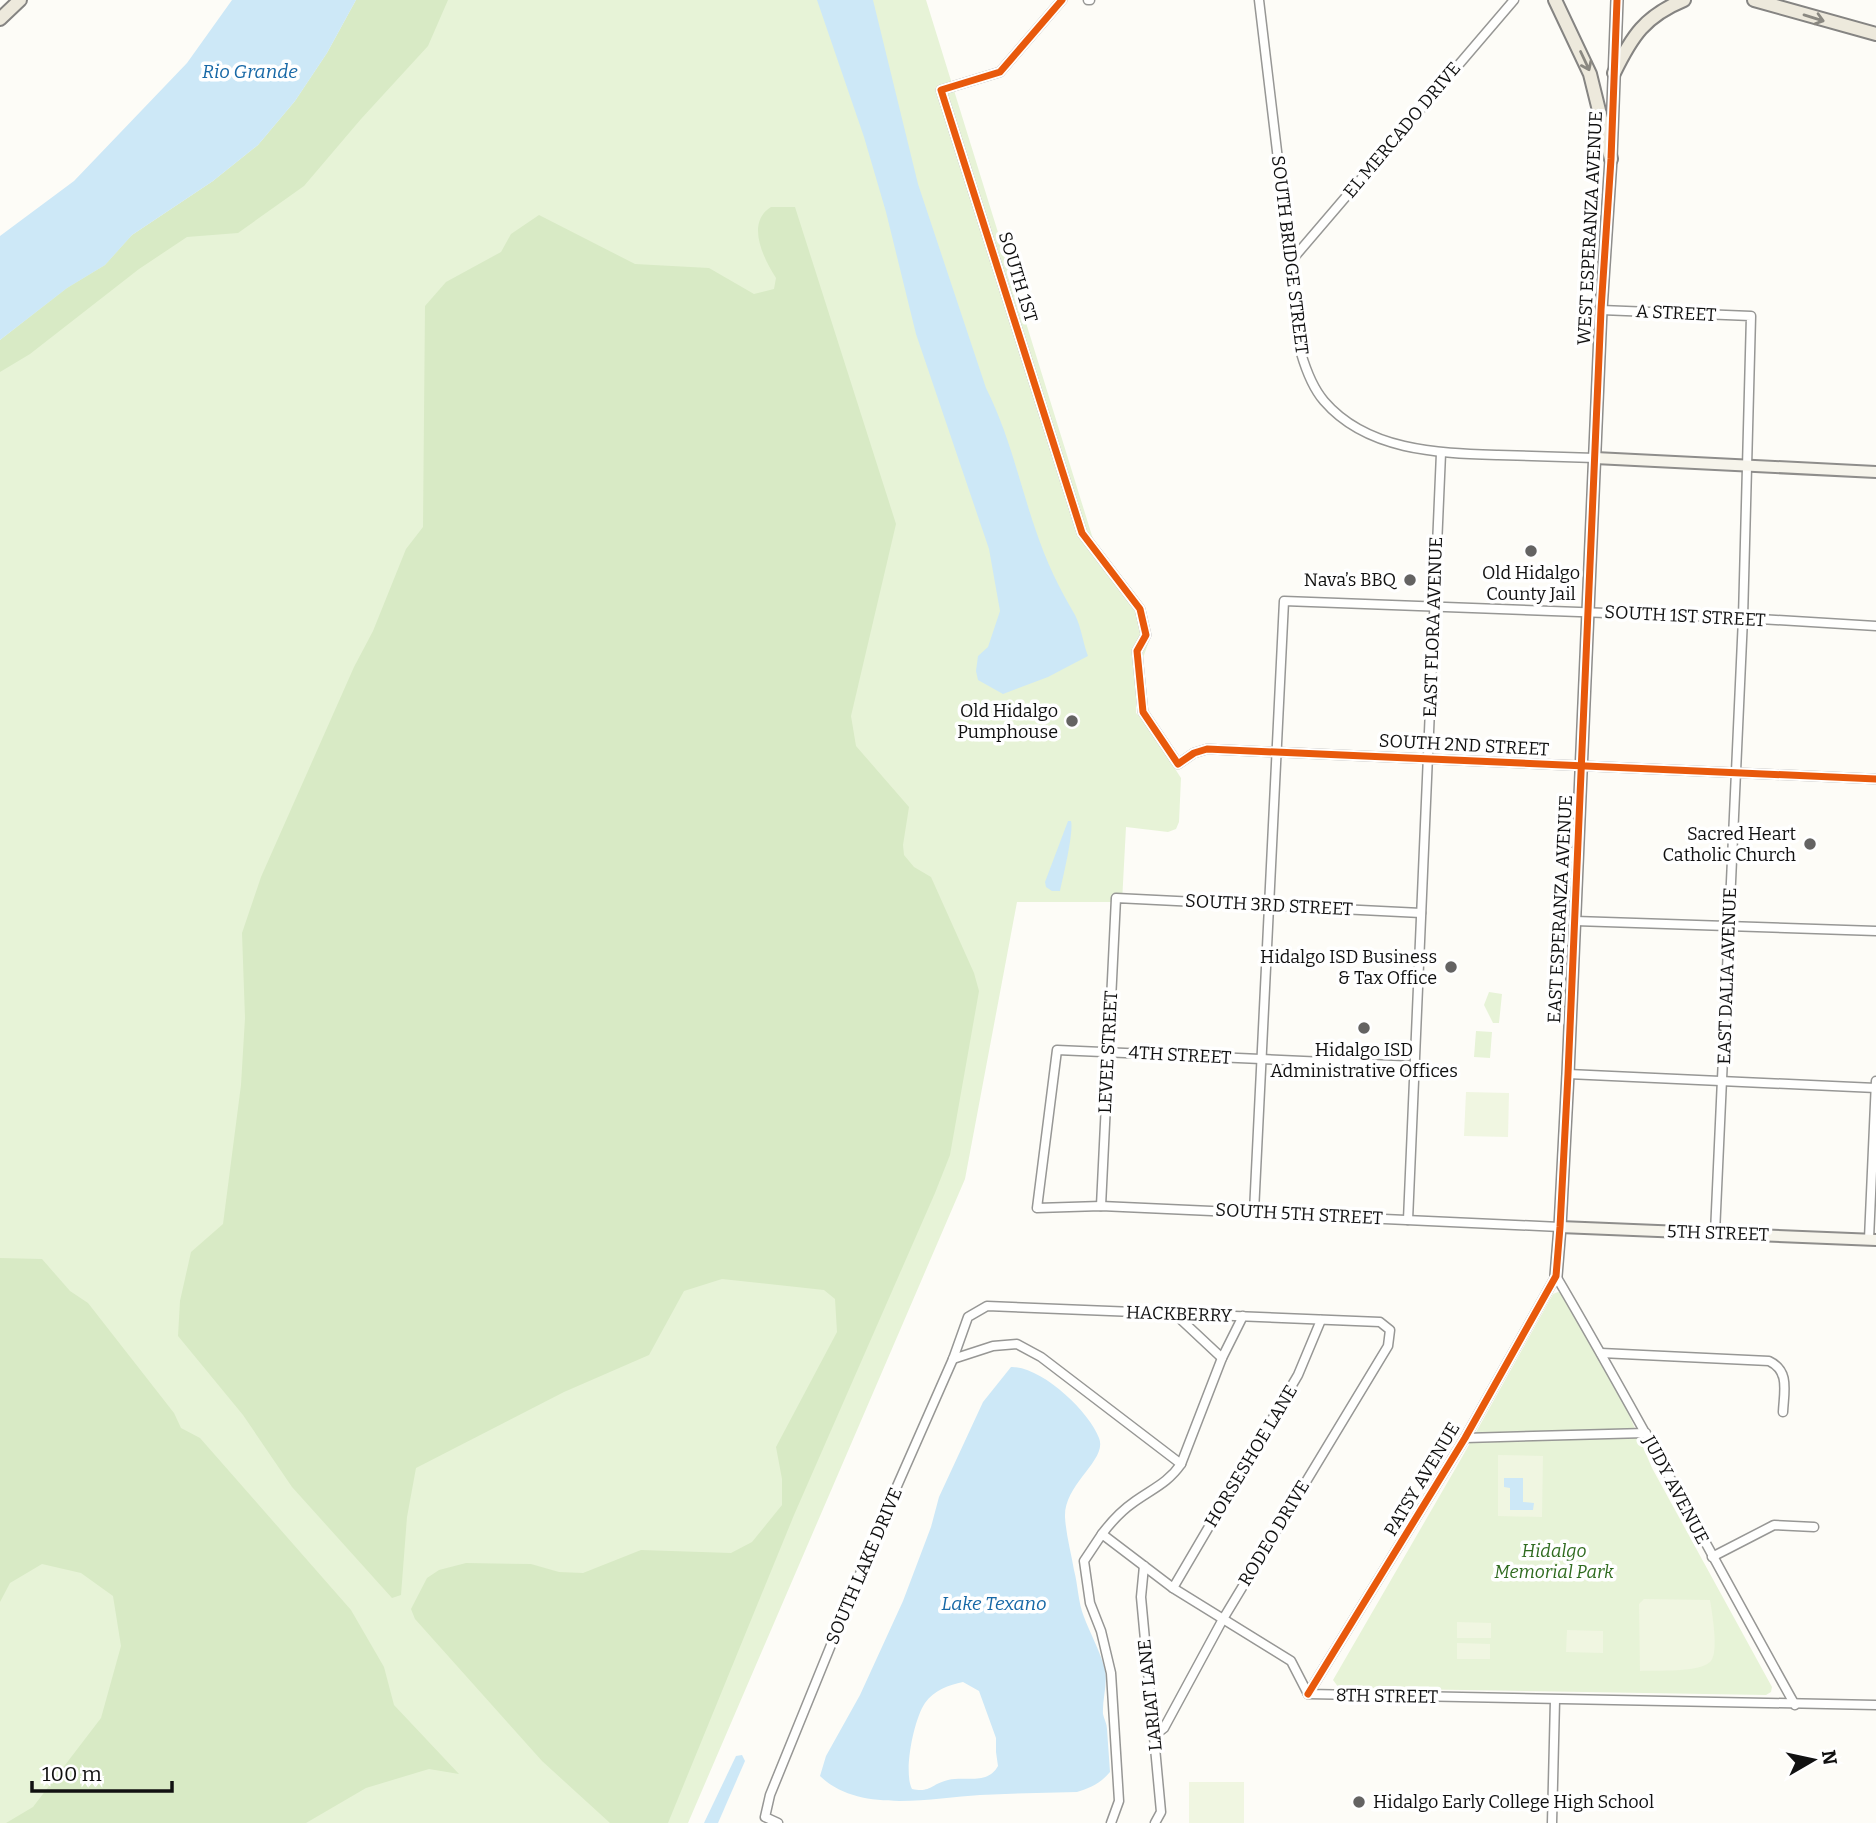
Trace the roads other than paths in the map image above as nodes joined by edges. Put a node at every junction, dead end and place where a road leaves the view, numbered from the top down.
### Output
1 (11, 0) edge
2 (20, 0) edge
3 (1062, 0) edge
4 (1259, 0) edge
5 (1514, 0) edge
6 (1555, 0) edge
7 (1617, 0) edge
8 (1684, 0) edge
9 (1754, 0) edge
10 (0, 10) edge
11 (0, 19) edge
12 (1876, 34) edge
13 (1614, 73) junction
14 (1611, 159) junction
15 (1291, 261) junction
16 (1601, 310) junction
17 (1751, 316) joint
18 (1441, 453) junction
19 (1595, 458) junction
20 (1748, 466) junction
21 (1876, 472) edge
22 (1434, 606) junction
23 (1589, 612) junction
24 (1743, 618) junction
25 (1876, 626) edge
26 (1137, 651) joint
27 (1276, 752) junction
28 (1428, 758) junction
29 (1582, 767) junction
30 (1735, 773) junction
31 (1876, 779) edge
32 (1116, 898) joint
33 (1268, 906) junction
34 (1421, 913) junction
35 (1575, 922) junction
36 (1729, 926) junction
37 (1876, 931) edge
38 (1108, 1051) junction
39 (1262, 1059) junction
40 (1415, 1066) junction
41 (1568, 1074) junction
42 (1723, 1081) junction
43 (1876, 1081) edge
44 (1876, 1088) edge
45 (1101, 1206) junction
46 (1037, 1208) joint
47 (1254, 1212) junction
48 (1408, 1220) junction
49 (1560, 1227) junction
50 (1715, 1233) junction
51 (1872, 1239) edge
52 (1556, 1276) junction
53 (1175, 1314) junction
54 (1243, 1316) junction
55 (968, 1317) joint
56 (1321, 1321) junction
57 (1390, 1330) joint
58 (1601, 1353) junction
59 (1222, 1358) junction
60 (953, 1359) junction
61 (1783, 1412) dead end
62 (1646, 1433) junction
63 (1465, 1438) junction
64 (1181, 1464) junction
65 (1814, 1527) dead end
66 (1102, 1534) junction
67 (1712, 1557) junction
68 (1144, 1566) junction
69 (1173, 1588) junction
70 (1223, 1619) junction
71 (1308, 1694) junction
72 (1555, 1700) junction
73 (1796, 1705) junction
74 (1876, 1705) edge
75 (1155, 1735) junction
76 (778, 1823) edge
77 (1111, 1823) edge
78 (1155, 1823) edge
79 (1552, 1823) edge

1 - 10 main road
2 - 11 main road
3 - 26 street, SOUTH 1ST
4 - 15 street, SOUTH BRIDGE STREET
5 - 15 street, EL MERCADO DRIVE
6 -> 14 main road
7 - 13 street, WEST ESPERANZA AVENUE
8 - 13 main road
9 -> 12 main road
13 - 14 street, WEST ESPERANZA AVENUE
14 - 16 street, WEST ESPERANZA AVENUE
15 - 18 street, SOUTH BRIDGE STREET
16 - 17 street, A STREET
16 - 19 street, WEST ESPERANZA AVENUE
17 - 20 street, EAST DALIA AVENUE
18 - 19 street, SOUTH BRIDGE STREET
18 - 22 street, EAST FLORA AVENUE
19 - 20 street, SOUTH BRIDGE STREET
19 - 23 street, EAST ESPERANZA AVENUE
20 - 21 street, SOUTH BRIDGE STREET
20 - 24 street, EAST DALIA AVENUE
22 - 23 street, SOUTH 1ST STREET
22 - 27 street, SOUTH 1ST STREET
22 - 28 street, EAST FLORA AVENUE
23 - 24 street, SOUTH 1ST STREET
23 - 29 street, EAST ESPERANZA AVENUE
24 - 25 street, SOUTH 1ST STREET
24 - 30 street, EAST DALIA AVENUE
26 - 27 street, SOUTH 2ND STREET
27 - 28 street, SOUTH 2ND STREET
27 - 33 street
28 - 29 street, SOUTH 2ND STREET
28 - 34 street, EAST FLORA AVENUE
29 - 30 street, SOUTH 2ND STREET
29 - 35 street, EAST ESPERANZA AVENUE
30 - 31 street, SOUTH 2ND STREET
30 - 36 street, EAST DALIA AVENUE
32 - 33 street, SOUTH 3RD STREET
32 - 38 street, LEVEE STREET
33 - 34 street, SOUTH 3RD STREET
33 - 39 street
34 - 40 street, EAST FLORA AVENUE
35 - 36 street
35 - 41 street, EAST ESPERANZA AVENUE
36 - 37 street
36 - 42 street, EAST DALIA AVENUE
38 - 39 street, 4TH STREET
38 - 45 street, LEVEE STREET
38 - 46 street, 4TH STREET
39 - 40 street, 4TH STREET
39 - 47 street
40 - 48 street, EAST FLORA AVENUE
41 - 42 street
41 - 49 street, EAST ESPERANZA AVENUE
42 - 44 street
42 - 50 street, EAST DALIA AVENUE
43 - 44 street
44 - 51 street
45 - 46 street, SOUTH 5TH STREET
45 - 47 street, SOUTH 5TH STREET
47 - 48 street, SOUTH 5TH STREET
48 - 49 street, SOUTH 5TH STREET
49 - 50 street, 5TH STREET
49 - 52 street, EAST ESPERANZA AVENUE
50 - 51 street, 5TH STREET
52 - 58 street, JUDY AVENUE
52 - 63 street, PATSY AVENUE
53 - 54 street, HACKBERRY
53 - 55 street, HACKBERRY
53 - 59 street
54 - 56 street, HACKBERRY
54 - 59 street
55 - 60 street, SOUTH LAKE DRIVE
56 - 57 street, HACKBERRY
56 - 69 street, HORSESHOE LANE
57 - 70 street, RODEO DRIVE
58 - 61 street
58 - 62 street, JUDY AVENUE
59 - 64 street
60 - 64 street
60 - 76 street, SOUTH LAKE DRIVE
62 - 63 street
62 - 67 street, JUDY AVENUE
63 - 71 street, PATSY AVENUE
64 - 66 street
65 - 67 street
66 - 68 street
66 - 77 street
67 - 73 street, JUDY AVENUE
68 - 69 street
68 - 75 street, LARIAT LANE
69 - 70 street
70 - 71 street
70 - 75 street, RODEO DRIVE
71 - 72 street, 8TH STREET
72 - 73 street, 8TH STREET
72 - 79 street
73 - 74 street, 8TH STREET
75 - 78 street, LARIAT LANE

